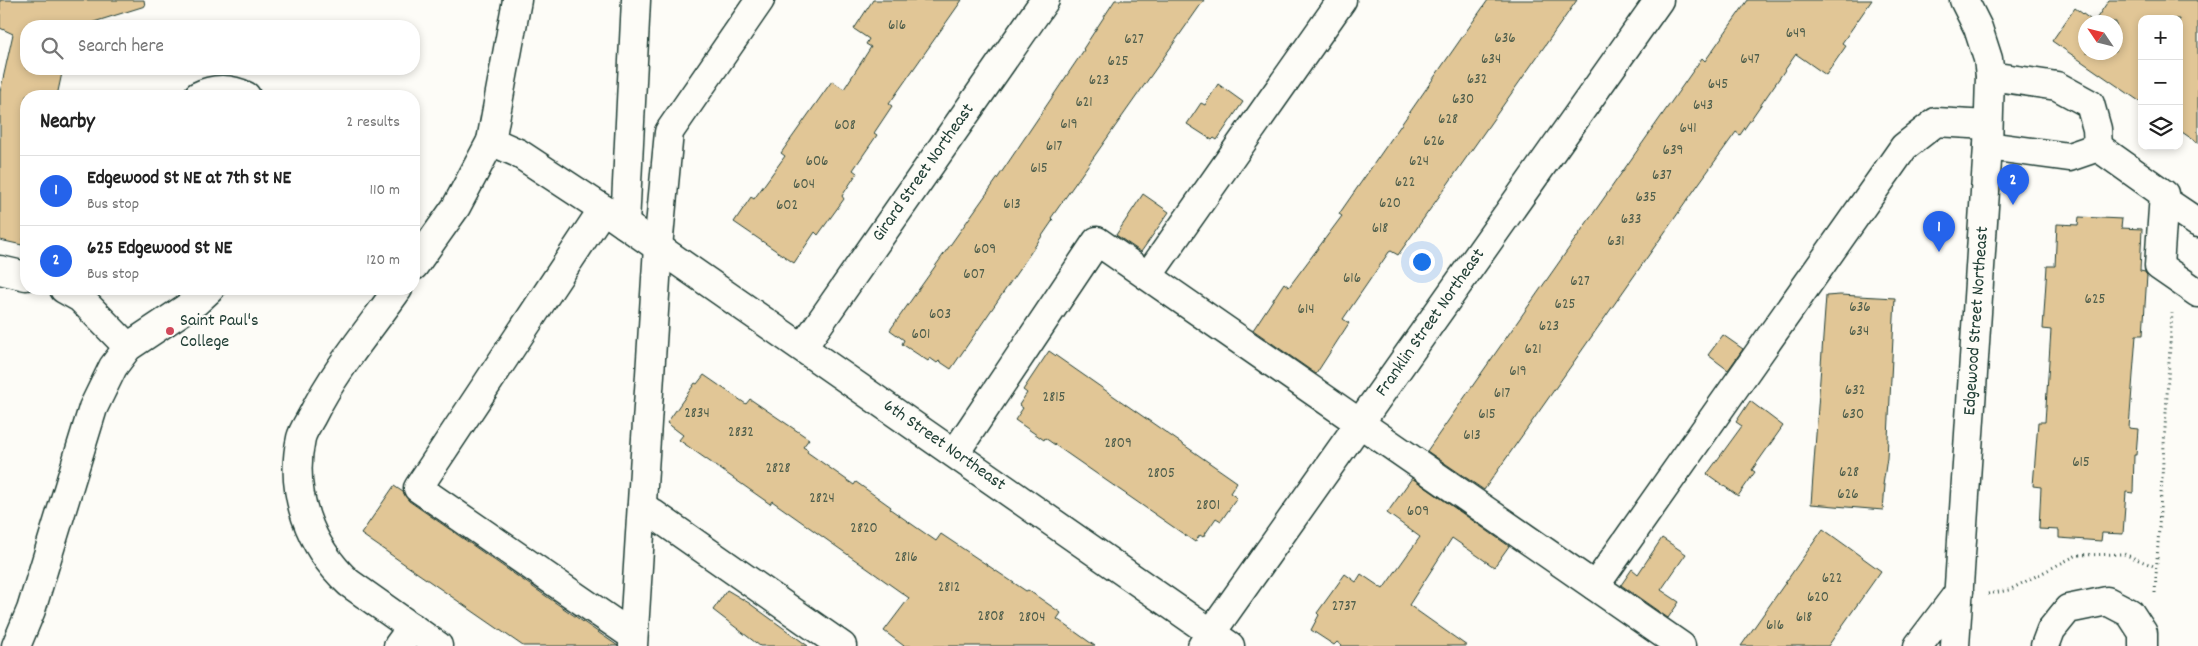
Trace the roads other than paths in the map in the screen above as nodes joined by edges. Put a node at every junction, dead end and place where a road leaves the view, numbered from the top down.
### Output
1 (517, 0) edge
2 (636, 0) edge
3 (760, 0) edge
4 (1046, 0) edge
5 (1342, 0) edge
6 (1659, 0) edge
7 (1964, 0) edge
8 (1990, 76) junction
9 (1988, 136) junction
10 (491, 141) junction
11 (2098, 147) junction
12 (2164, 200) junction
13 (614, 217) junction
14 (2198, 223) edge
15 (658, 248) junction
16 (420, 258) edge
17 (0, 270) edge
18 (20, 275) edge
19 (1148, 276) junction
20 (2198, 293) edge
21 (75, 295) edge
22 (203, 295) edge
23 (394, 295) edge
24 (128, 346) junction
25 (802, 347) junction
26 (1360, 422) junction
27 (955, 453) junction
28 (642, 506) junction
29 (1595, 586) junction
30 (1971, 593) junction
31 (405, 636) edge
32 (633, 641) edge
33 (1214, 642) edge
34 (16, 646) edge
35 (438, 646) edge
36 (842, 646) edge
37 (1681, 646) edge
38 (1918, 646) edge
39 (1956, 646) edge
40 (2045, 646) edge
41 (2143, 646) edge

1 - 10 street
2 - 13 street
3 - 15 street
4 - 25 street, Girard Street Northeast
5 - 19 street
6 - 26 street, Franklin Street Northeast
7 - 8 street, Edgewood Street Northeast
8 - 9 street, Edgewood Street Northeast
8 - 11 street
9 - 11 street
9 - 29 street
9 - 30 street, Edgewood Street Northeast
10 - 13 street, 6th Street Northeast
10 - 16 street
11 - 12 street
12 - 14 street
12 - 20 street
13 - 15 street, 6th Street Northeast
13 - 32 street
15 - 25 street, 6th Street Northeast
15 - 28 street
17 - 18 street
19 - 26 street
19 - 27 street
21 - 24 street
22 - 24 street
23 - 31 street
24 - 34 street
25 - 27 street, 6th Street Northeast
26 - 29 street
26 - 33 street, Franklin Street Northeast
27 - 33 street, 6th Street Northeast
28 - 32 street
28 - 36 street
29 - 37 street
30 - 38 street
30 - 39 street, Edgewood Street Northeast
31 - 35 street
40 - 41 street

